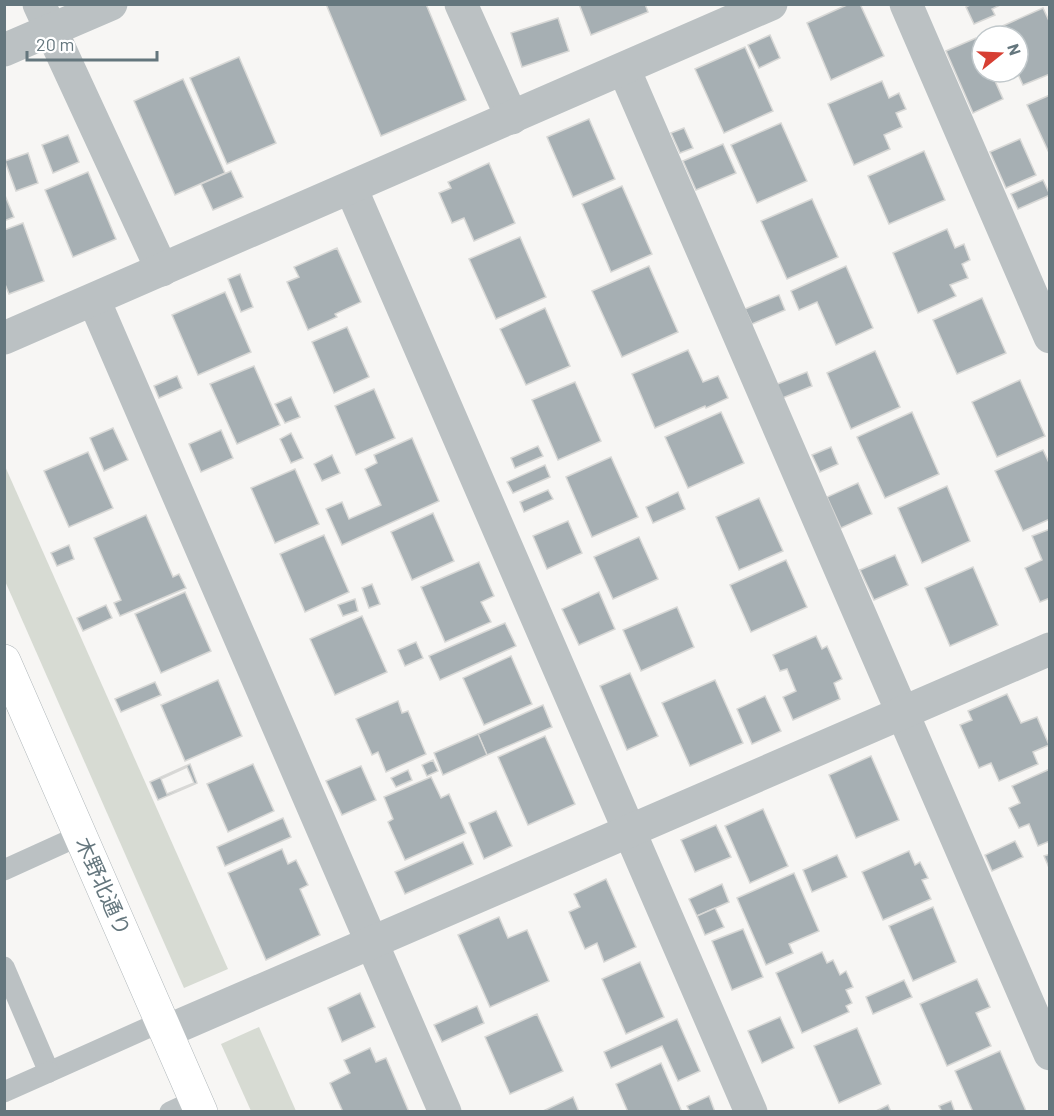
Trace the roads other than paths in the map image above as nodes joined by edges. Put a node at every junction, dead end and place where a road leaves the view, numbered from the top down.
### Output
1 (111, 4) edge
2 (461, 4) edge
3 (906, 4) edge
4 (751, 8) edge
5 (45, 18) edge
6 (4, 50) edge
7 (624, 69) junction
8 (512, 118) junction
9 (351, 188) junction
10 (162, 270) junction
11 (94, 300) junction
12 (1050, 337) edge
13 (4, 338) edge
14 (1050, 649) edge
15 (4, 661) edge
16 (902, 713) junction
17 (629, 831) junction
18 (81, 835) junction
19 (4, 870) edge
20 (372, 944) junction
21 (5, 968) edge
22 (165, 1026) junction
23 (1050, 1054) edge
24 (49, 1072) junction
25 (4, 1092) edge
26 (189, 1108) edge
27 (445, 1112) edge
28 (751, 1112) edge

1 - 5 street
2 - 8 street
3 - 12 street
4 - 7 street
5 - 6 street
5 - 10 street
7 - 8 street
7 - 16 street
8 - 9 street
9 - 10 street
9 - 17 street
10 - 11 street
11 - 13 street
11 - 20 street
14 - 16 street
15 - 18 street, 木野北通り
16 - 17 street
16 - 23 street
17 - 20 street
17 - 28 street
18 - 19 lane
18 - 22 street, 木野北通り
20 - 22 street
20 - 27 street
21 - 24 lane
22 - 24 lane
22 - 26 street, 木野北通り
24 - 25 lane

